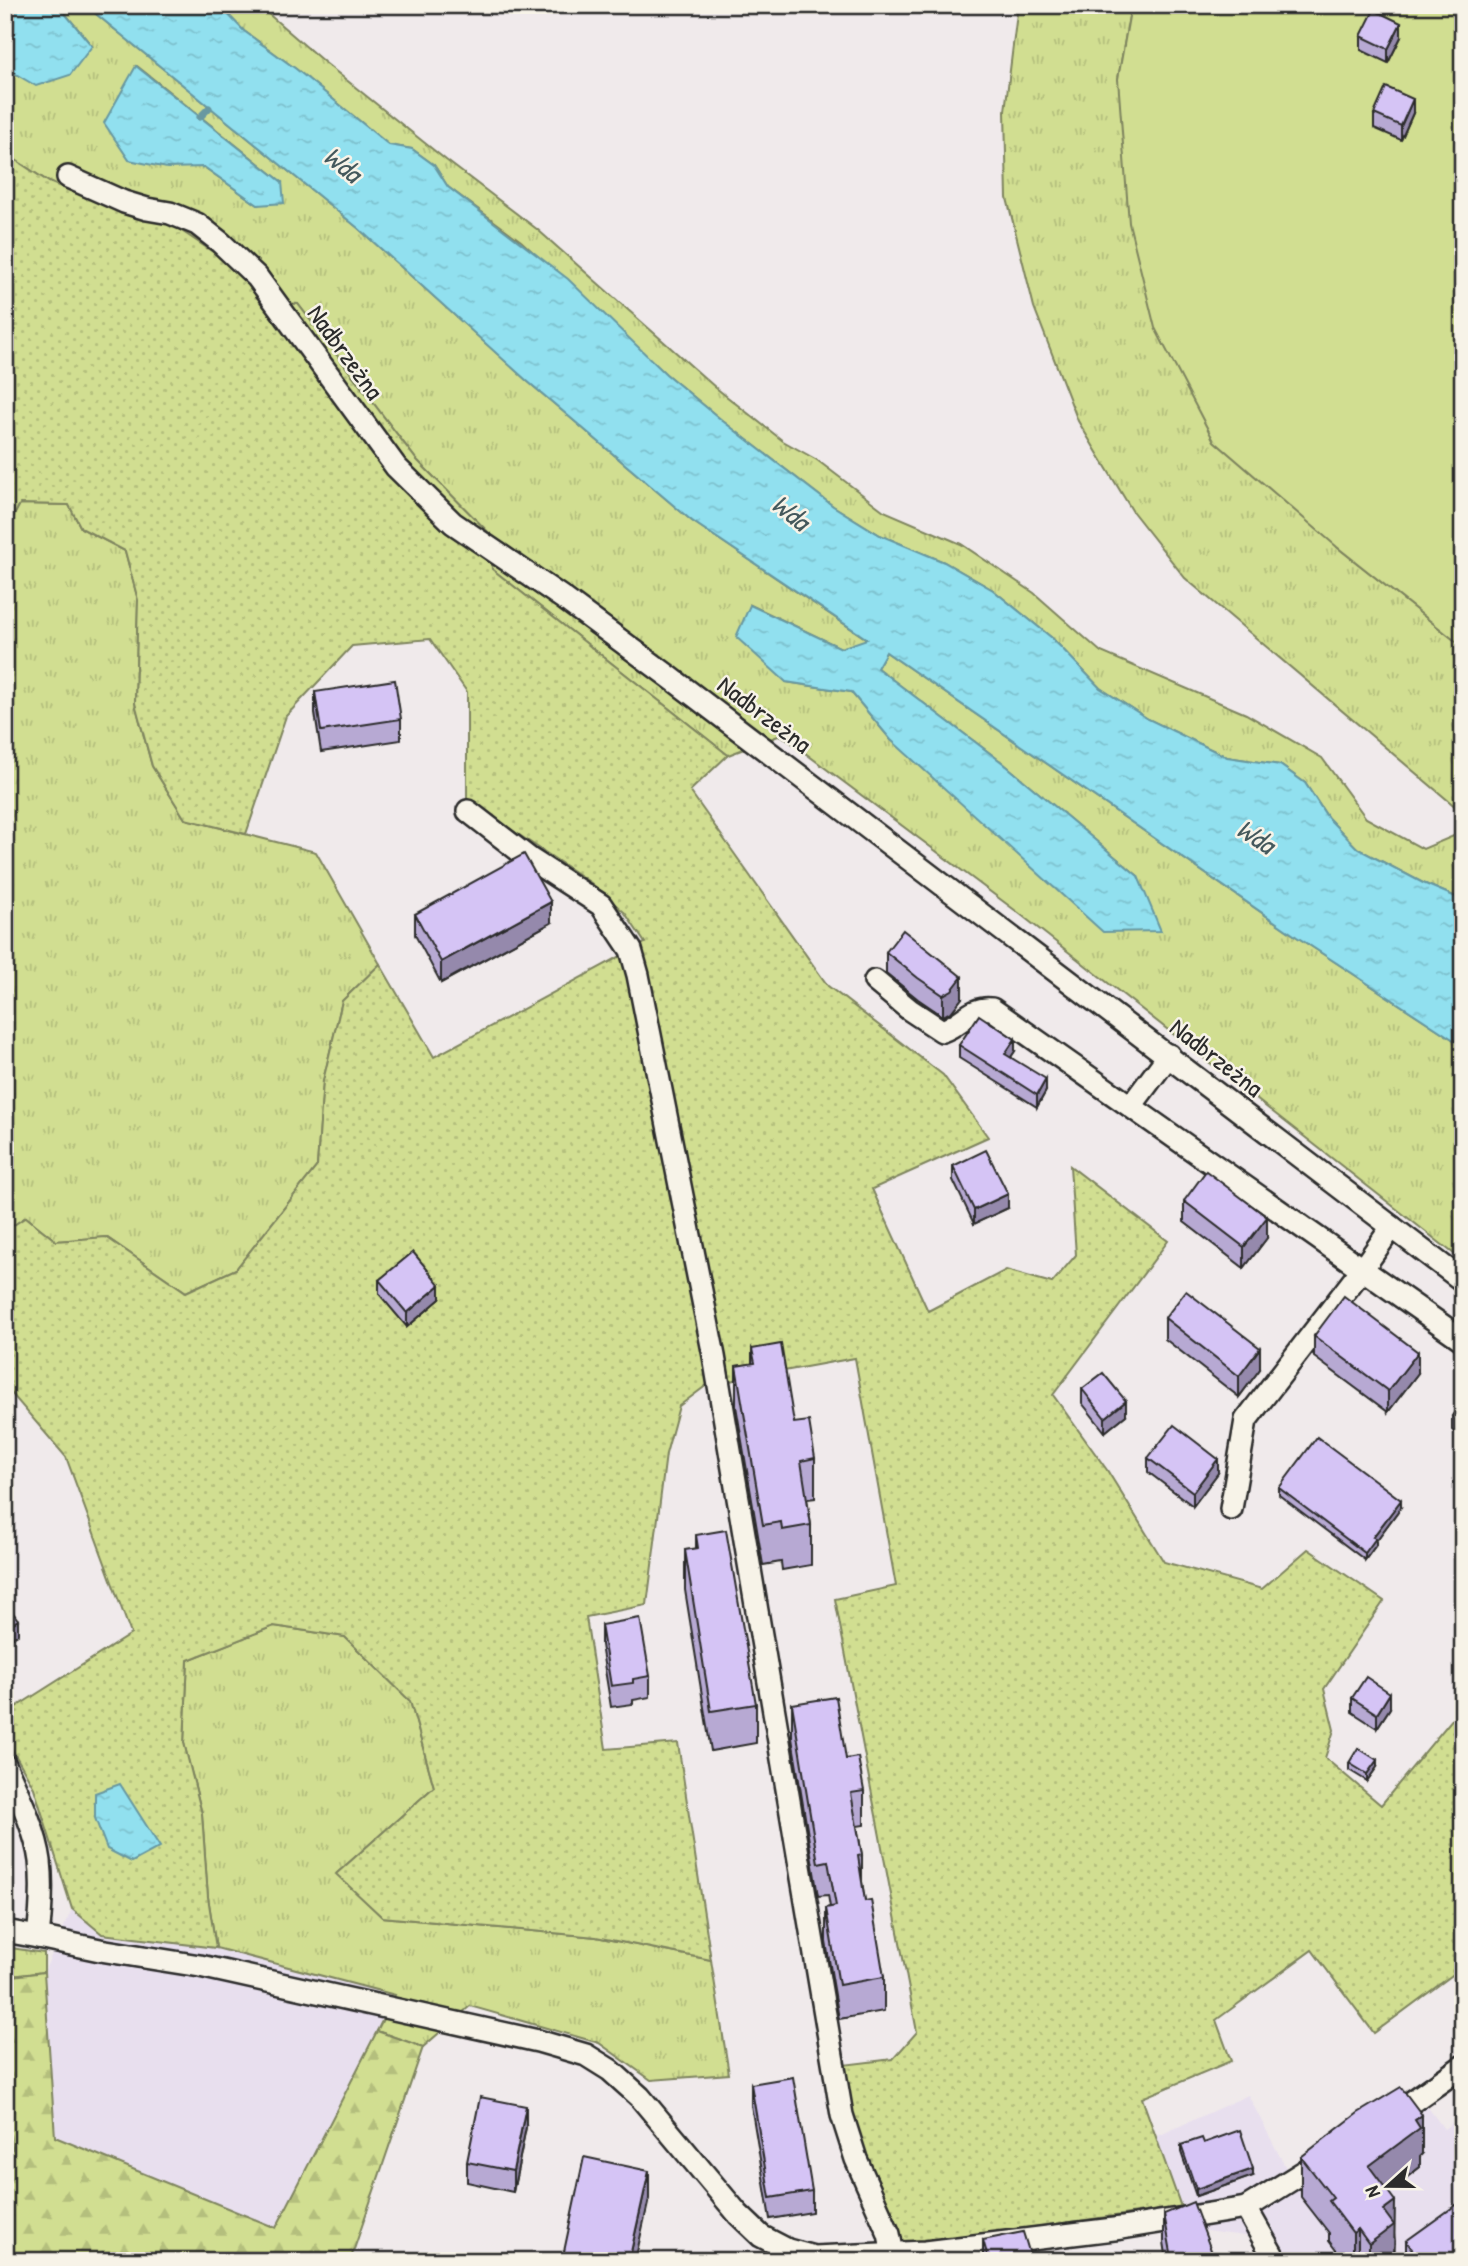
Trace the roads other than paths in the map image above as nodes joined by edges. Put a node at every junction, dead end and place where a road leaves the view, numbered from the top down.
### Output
1 (68, 177) dead end
2 (468, 811) dead end
3 (875, 981) dead end
4 (1169, 1055) junction
5 (1131, 1106) junction
6 (1392, 1227) junction
7 (1363, 1268) junction
8 (1463, 1281) edge
9 (1463, 1340) edge
10 (1231, 1509) dead end
11 (5, 1765) edge
12 (5, 1931) edge
13 (38, 1937) junction
14 (1463, 2066) edge
15 (1370, 2130) edge
16 (1336, 2152) edge
17 (1246, 2208) junction
18 (893, 2254) junction
19 (1276, 2261) edge

1 - 4 street, Nadbrzeżna
2 - 18 street
3 - 5 street
4 - 5 street
4 - 6 street, Nadbrzeżna
5 - 7 street
6 - 7 street
6 - 8 street, Nadbrzeżna
7 - 9 street
7 - 10 street
11 - 13 street
12 - 13 street
13 - 18 street
14 - 15 street
16 - 17 street
17 - 18 street
17 - 19 street

